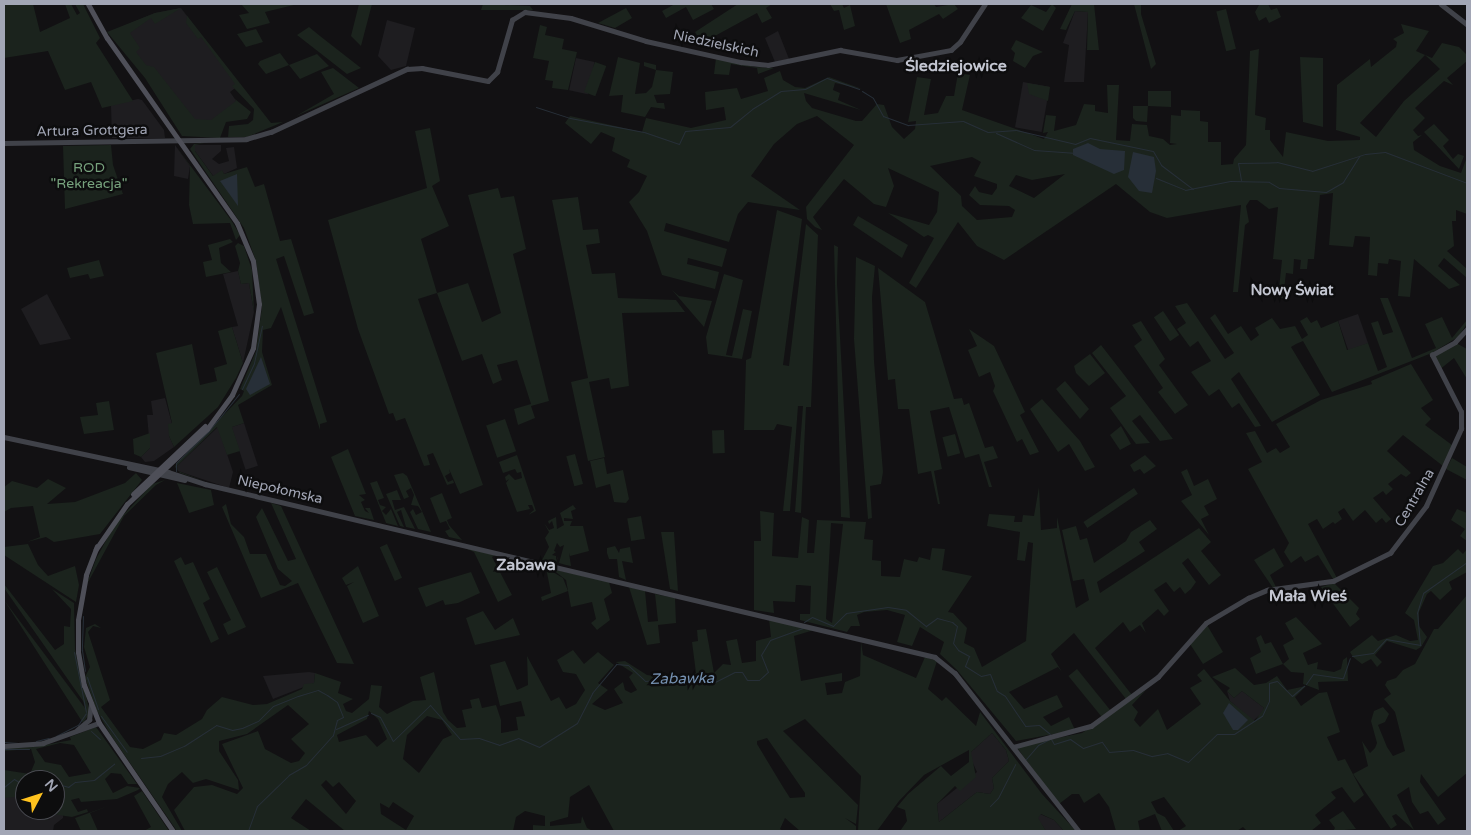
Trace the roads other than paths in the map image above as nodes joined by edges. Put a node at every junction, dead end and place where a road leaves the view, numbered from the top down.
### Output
1 (88, 4) edge
2 (985, 4) edge
3 (1441, 4) edge
4 (1467, 24) edge
5 (493, 78) joint
6 (180, 142) junction
7 (4, 143) edge
8 (1467, 328) edge
9 (220, 412) junction
10 (4, 437) edge
11 (174, 461) junction
12 (126, 465) junction
13 (138, 470) junction
14 (157, 473) junction
15 (178, 476) junction
16 (167, 478) junction
17 (195, 482) junction
18 (147, 483) junction
19 (91, 704) junction
20 (99, 723) junction
21 (72, 733) junction
22 (4, 746) edge
23 (1013, 747) junction
24 (173, 831) edge
25 (1079, 831) edge

1 - 6 main road
2 - 5 street, Niedzielskich
3 - 4 street
5 - 6 street, Artura Grottgera
6 - 7 street, Artura Grottgera
6 - 9 main road
8 - 23 street, Centralna
9 - 11 main road
9 - 14 main road
10 - 12 street, Niepołomska
11 - 14 main road
11 - 15 street
12 - 13 street, Niepołomska
12 - 14 street, Niepołomska
13 - 14 street, Niepołomska
13 - 18 street
14 - 15 street, Niepołomska
14 - 16 street, Niepołomska
14 - 18 main road
15 - 17 street, Niepołomska
16 - 17 street, Niepołomska
16 - 18 street
17 - 23 street, Niepołomska
18 - 19 main road
19 - 20 main road
19 - 21 street
20 - 21 street
20 - 24 main road
21 - 22 street
23 - 25 street, Niepołomska

